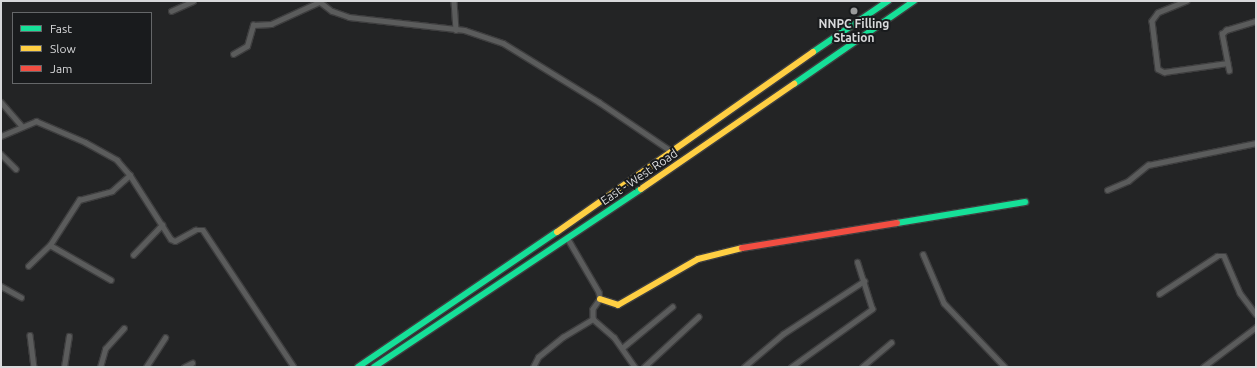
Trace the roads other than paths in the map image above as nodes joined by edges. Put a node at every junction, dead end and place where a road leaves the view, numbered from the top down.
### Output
1 (193, 1) edge
2 (319, 1) edge
3 (454, 1) edge
4 (888, 1) edge
5 (914, 1) edge
6 (1187, 1) edge
7 (171, 11) dead end
8 (1256, 21) edge
9 (456, 30) junction
10 (233, 54) dead end
11 (1228, 63) junction
12 (1229, 71) dead end
13 (1, 102) edge
14 (22, 126) junction
15 (1, 136) edge
16 (1256, 143) edge
17 (674, 153) junction
18 (1, 154) edge
19 (16, 168) dead end
20 (130, 175) junction
21 (1107, 190) dead end
22 (1025, 202) dead end
23 (162, 225) junction
24 (568, 239) junction
25 (50, 245) junction
26 (923, 254) dead end
27 (133, 255) dead end
28 (857, 262) dead end
29 (28, 266) dead end
30 (111, 280) dead end
31 (864, 281) junction
32 (1, 286) edge
33 (1159, 294) dead end
34 (21, 297) dead end
35 (600, 299) junction
36 (672, 307) dead end
37 (1256, 314) edge
38 (698, 317) dead end
39 (594, 320) junction
40 (1256, 327) edge
41 (124, 328) dead end
42 (30, 336) dead end
43 (69, 336) dead end
44 (165, 338) dead end
45 (890, 343) dead end
46 (622, 348) junction
47 (192, 363) dead end
48 (34, 367) edge
49 (64, 367) edge
50 (100, 367) edge
51 (146, 367) edge
52 (184, 367) edge
53 (294, 367) edge
54 (358, 367) edge
55 (374, 367) edge
56 (533, 367) edge
57 (635, 367) edge
58 (644, 367) edge
59 (744, 367) edge
60 (791, 367) edge
61 (862, 367) edge
62 (1005, 367) edge
63 (1203, 367) edge

1 - 7 street
2 - 9 street
2 - 10 street
3 - 9 street
4 - 17 main road, East - West Road
5 - 24 main road, East - West Road
6 - 11 street
8 - 11 street
9 - 17 street
11 - 12 street
13 - 14 street
14 - 15 street
14 - 20 street
16 - 21 street
17 - 54 main road, East - West Road
18 - 19 street
20 - 23 street
20 - 25 street
22 - 35 main road
23 - 27 street
23 - 53 street
24 - 35 street
24 - 55 main road, East - West Road
25 - 29 street
25 - 30 street
26 - 62 street
28 - 31 street
31 - 59 street
31 - 60 street
32 - 34 street
33 - 37 street
35 - 39 street
36 - 46 street
38 - 58 street
39 - 46 street
39 - 56 street
40 - 63 street
41 - 50 street
42 - 48 street
43 - 49 street
44 - 51 street
45 - 61 street
46 - 57 street
47 - 52 street

